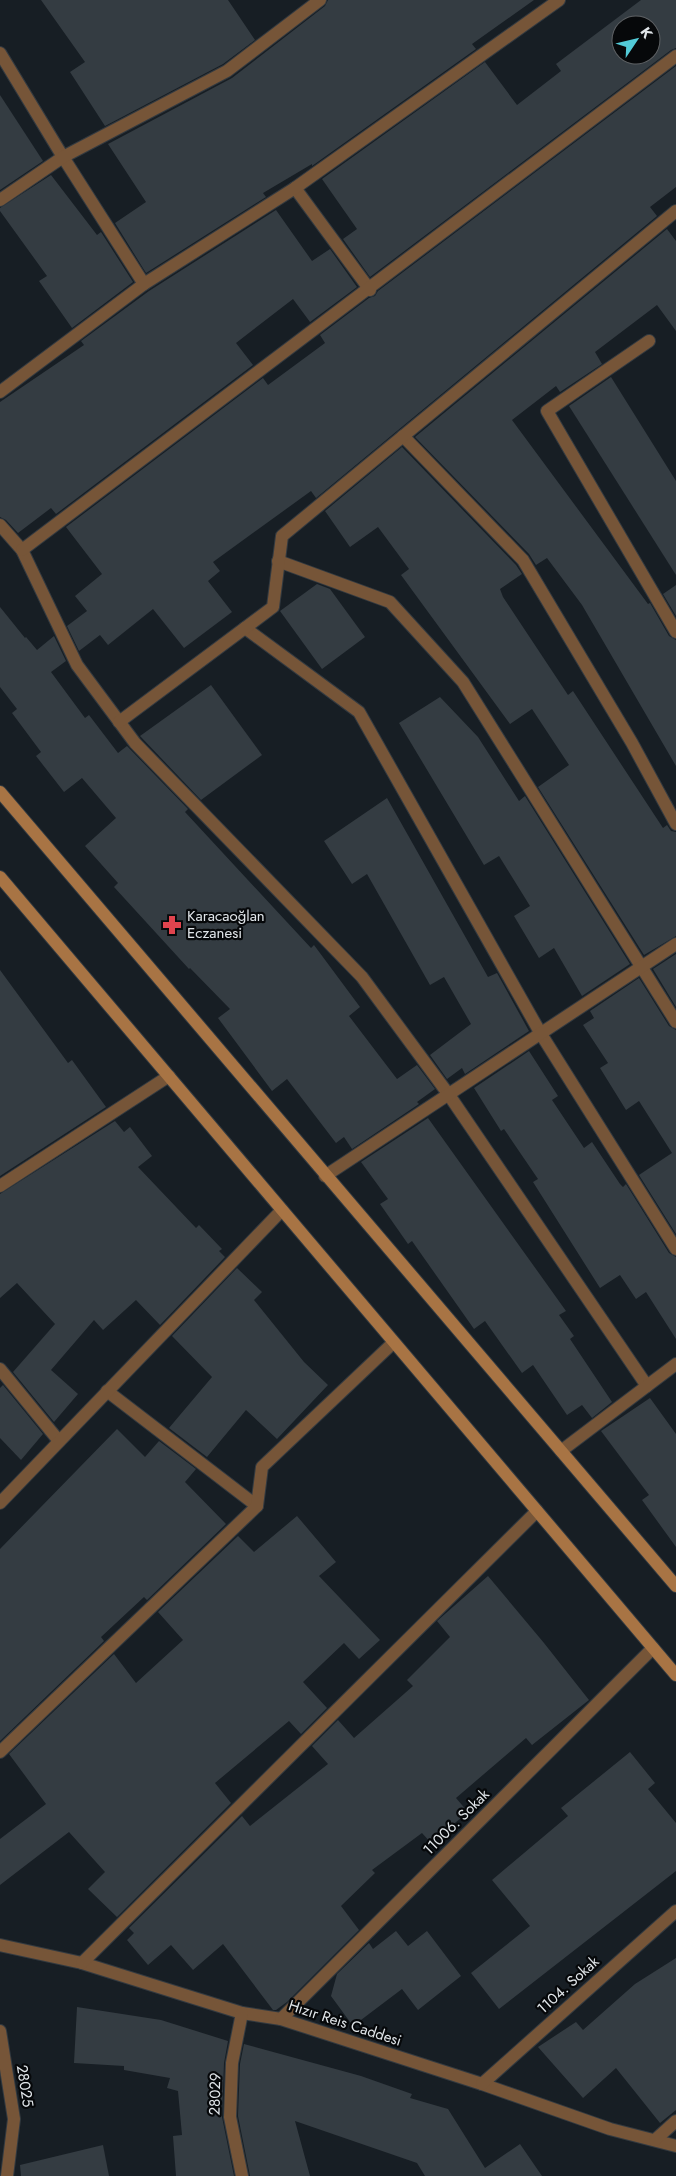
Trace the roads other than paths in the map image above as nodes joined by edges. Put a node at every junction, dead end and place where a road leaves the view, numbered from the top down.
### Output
1 (320, 0) edge
2 (559, 0) edge
3 (0, 53) edge
4 (676, 56) edge
5 (63, 157) junction
6 (295, 188) junction
7 (0, 200) edge
8 (676, 213) edge
9 (144, 284) junction
10 (370, 290) junction
11 (650, 341) dead end
12 (0, 392) edge
13 (403, 436) junction
14 (0, 525) edge
15 (22, 550) junction
16 (278, 561) junction
17 (245, 628) junction
18 (676, 632) edge
19 (119, 722) junction
20 (0, 792) edge
21 (676, 824) edge
22 (0, 876) edge
23 (676, 944) edge
24 (643, 967) junction
25 (676, 1022) edge
26 (541, 1034) junction
27 (169, 1076) junction
28 (449, 1095) junction
29 (325, 1176) junction
30 (0, 1186) edge
31 (282, 1210) junction
32 (676, 1249) edge
33 (393, 1343) junction
34 (676, 1364) edge
35 (0, 1369) edge
36 (647, 1386) junction
37 (107, 1391) junction
38 (60, 1441) junction
39 (561, 1451) junction
40 (0, 1503) edge
41 (257, 1506) junction
42 (537, 1511) junction
43 (676, 1585) edge
44 (653, 1648) junction
45 (676, 1675) edge
46 (0, 1752) edge
47 (676, 1912) edge
48 (0, 1945) edge
49 (82, 1964) junction
50 (242, 2013) junction
51 (282, 2019) junction
52 (0, 2031) edge
53 (482, 2084) junction
54 (676, 2121) edge
55 (655, 2140) junction
56 (676, 2146) edge
57 (8, 2176) edge
58 (242, 2176) edge

1 - 5 street
2 - 6 street
3 - 5 street
4 - 10 street
5 - 7 street
5 - 9 street
6 - 9 street
6 - 10 street
8 - 13 street
9 - 12 street
10 - 15 street
11 - 18 street
13 - 16 street
13 - 21 street
14 - 15 street
15 - 19 street
16 - 17 street
16 - 24 street
17 - 19 street
17 - 26 street
19 - 28 street
20 - 29 main road
22 - 27 main road
23 - 24 street
24 - 25 street
24 - 26 street
26 - 28 street
26 - 32 street
27 - 30 street
27 - 31 main road
28 - 29 street
28 - 36 street
29 - 39 main road
31 - 33 main road
31 - 37 street
33 - 41 street
33 - 42 main road
34 - 36 street
35 - 38 street
36 - 39 street
37 - 38 street
37 - 41 street
38 - 40 street
39 - 43 main road
41 - 46 street
42 - 44 main road
42 - 49 street
44 - 45 main road
44 - 51 street, 11006. Sokak
47 - 53 street, 1104. Sokak
48 - 49 street, Hızır Reis Caddesi
49 - 50 street, Hızır Reis Caddesi
50 - 51 street, Hızır Reis Caddesi
50 - 58 street, 28029
51 - 53 street, Hızır Reis Caddesi
52 - 57 street, 28025
53 - 55 street, Hızır Reis Caddesi
54 - 55 street
55 - 56 street, Hızır Reis Caddesi

